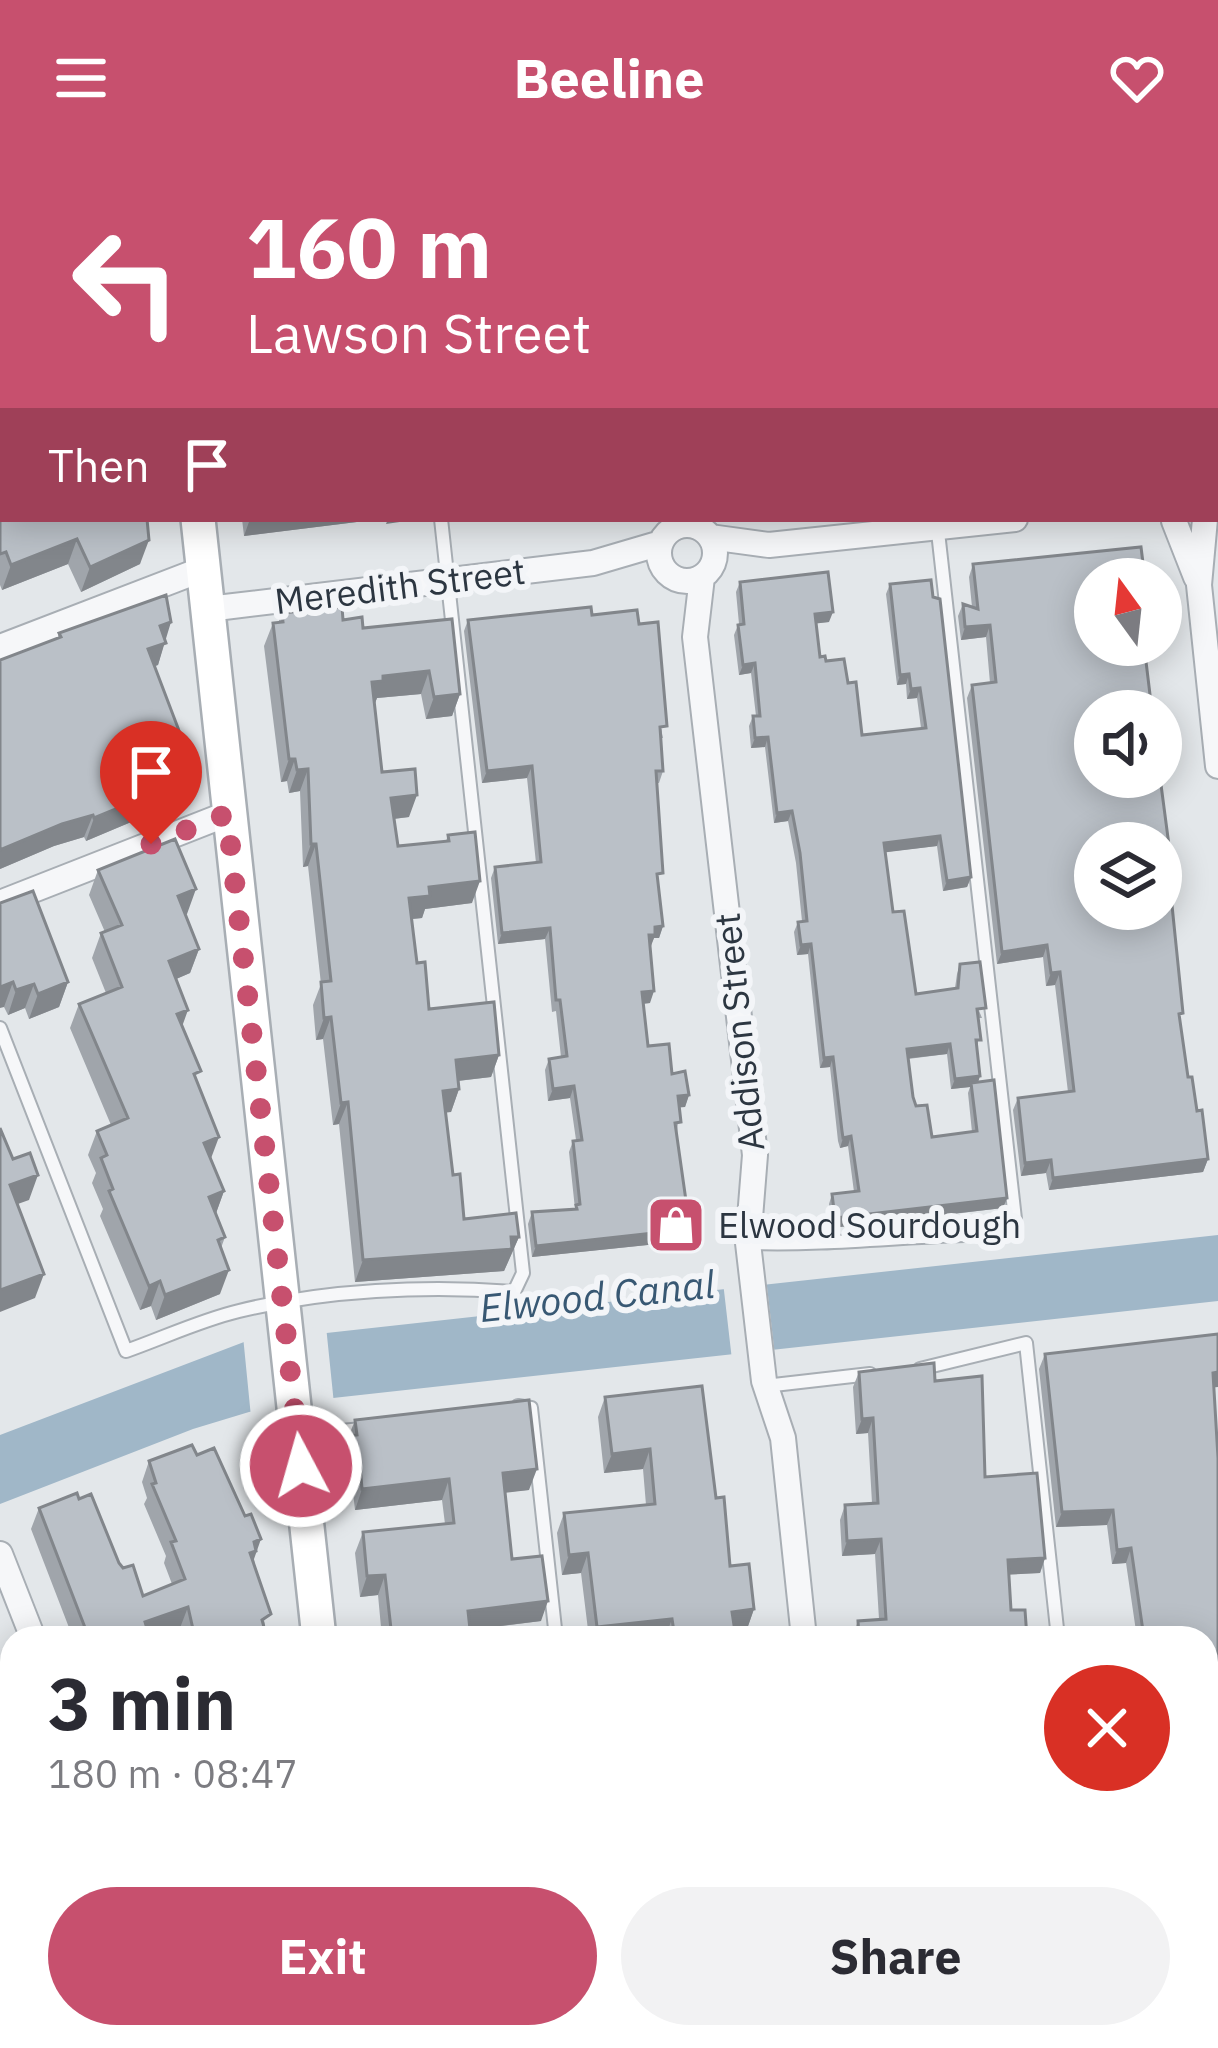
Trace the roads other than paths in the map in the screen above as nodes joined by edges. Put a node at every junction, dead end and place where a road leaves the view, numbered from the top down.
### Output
1 (198, 522) edge
2 (441, 522) edge
3 (968, 522) edge
4 (1174, 522) edge
5 (1205, 522) edge
6 (937, 524) edge
7 (701, 528) edge
8 (668, 531) edge
9 (769, 545) junction
10 (592, 563) junction
11 (203, 569) junction
12 (707, 571) junction
13 (668, 574) junction
14 (448, 580) junction
15 (1199, 585) junction
16 (208, 609) junction
17 (695, 637) junction
18 (0, 647) edge
19 (1218, 766) edge
20 (227, 814) junction
21 (0, 903) edge
22 (0, 1028) edge
23 (749, 1254) junction
24 (284, 1314) junction
25 (903, 1370) edge
26 (880, 1373) edge
27 (765, 1386) junction
28 (511, 1405) edge
29 (296, 1425) junction
30 (378, 1427) edge
31 (0, 1554) edge
32 (28, 1626) edge
33 (318, 1626) edge
34 (555, 1626) edge
35 (803, 1626) edge
36 (1057, 1626) edge

1 - 11 main road
2 - 14 lane
3 - 6 street
4 - 15 street
5 - 15 street
6 - 9 street
6 - 23 lane
7 - 8 street
7 - 9 street
7 - 12 street
8 - 10 street, Meredith Street
8 - 13 street
9 - 12 street
10 - 13 street, Meredith Street
10 - 14 street, Meredith Street
11 - 16 main road
11 - 18 street
12 - 13 street
12 - 17 street, Addison Street
13 - 17 street, Addison Street
14 - 16 street, Meredith Street
14 - 24 lane
15 - 19 street
16 - 20 main road
17 - 23 street, Addison Street
20 - 21 street
20 - 24 main road
22 - 24 lane
23 - 27 street, Addison Street
24 - 29 main road
25 - 36 lane
26 - 27 lane
27 - 35 street, Addison Street
28 - 34 lane
29 - 30 lane
29 - 33 main road
31 - 32 street

